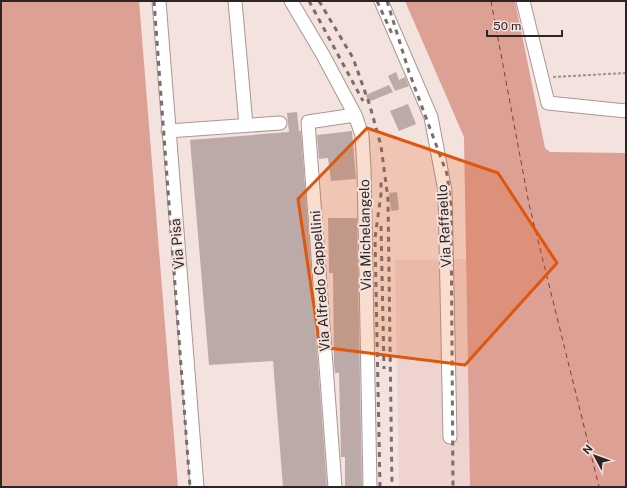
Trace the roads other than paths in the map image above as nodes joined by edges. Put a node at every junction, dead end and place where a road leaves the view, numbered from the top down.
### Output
1 (159, 1) edge
2 (235, 1) edge
3 (291, 1) edge
4 (381, 1) edge
5 (523, 1) edge
6 (626, 111) edge
7 (356, 115) junction
8 (280, 123) dead end
9 (246, 125) junction
10 (168, 131) junction
11 (450, 437) dead end
12 (197, 487) edge
13 (335, 487) edge
14 (370, 487) edge

1 - 10 lane, Via Pisa
2 - 9 lane
3 - 7 lane, Via Michelangelo
4 - 11 lane, Via Raffaello
5 - 6 lane
7 - 13 lane, Via Alfredo Cappellini
7 - 14 lane, Via Michelangelo
8 - 9 lane
9 - 10 lane
10 - 12 lane, Via Pisa

